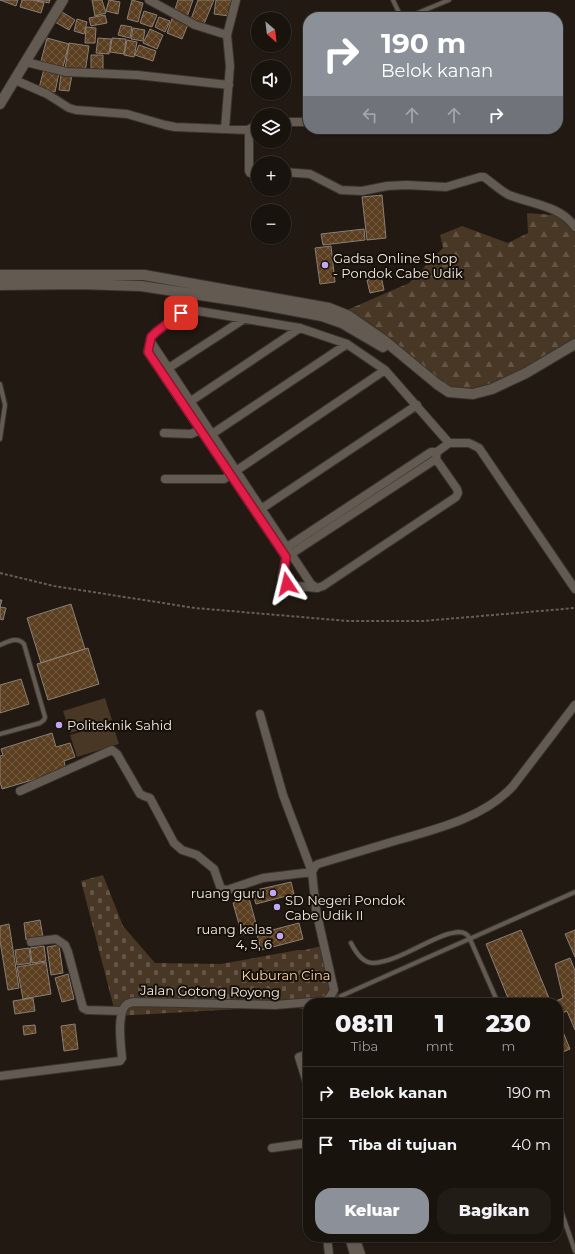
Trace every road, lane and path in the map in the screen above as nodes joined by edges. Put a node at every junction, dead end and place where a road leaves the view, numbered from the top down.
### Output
1 (62, 0) edge
2 (149, 0) edge
3 (236, 0) edge
4 (394, 0) edge
5 (449, 0) edge
6 (399, 12) edge
7 (420, 12) edge
8 (227, 35) junction
9 (26, 62) junction
10 (14, 80) junction
11 (229, 86) junction
12 (0, 104) edge
13 (291, 122) edge
14 (303, 122) edge
15 (251, 128) edge
16 (225, 129) junction
17 (248, 130) junction
18 (291, 172) edge
19 (251, 173) edge
20 (575, 227) edge
21 (0, 276) edge
22 (0, 285) edge
23 (244, 319) junction
24 (300, 328) junction
25 (347, 344) junction
26 (575, 344) edge
27 (575, 349) edge
28 (165, 370) junction
29 (385, 370) junction
30 (0, 384) edge
31 (187, 403) junction
32 (417, 406) junction
33 (200, 430) junction
34 (164, 433) dead end
35 (209, 436) junction
36 (0, 439) edge
37 (449, 443) junction
38 (437, 456) junction
39 (234, 472) junction
40 (165, 479) dead end
41 (259, 511) junction
42 (287, 552) junction
43 (0, 573) edge
44 (573, 587) edge
45 (317, 588) junction
46 (575, 608) edge
47 (0, 645) edge
48 (575, 705) edge
49 (260, 714) dead end
50 (0, 734) edge
51 (20, 791) dead end
52 (312, 872) junction
53 (575, 892) edge
54 (470, 939) junction
55 (31, 942) dead end
56 (351, 943) dead end
57 (341, 996) dead end
58 (329, 998) edge
59 (496, 998) edge
60 (303, 1003) edge
61 (122, 1011) junction
62 (303, 1056) edge
63 (303, 1070) edge
64 (0, 1076) edge
65 (303, 1144) edge
66 (272, 1148) dead end
67 (563, 1216) edge
68 (328, 1242) edge
69 (353, 1242) edge
70 (355, 1242) edge
71 (575, 1251) edge
72 (329, 1254) edge
73 (354, 1254) edge
74 (361, 1254) edge

1 - 9 street
2 - 8 street
3 - 8 street
4 - 6 lane
5 - 7 lane
8 - 11 street
9 - 10 street
9 - 11 street
10 - 12 street
10 - 16 street
11 - 16 street
13 - 14 street
15 - 17 street
16 - 17 street
17 - 19 street
18 - 20 street
21 - 26 street
22 - 27 street
23 - 24 street
23 - 28 street
23 - 28 street
24 - 25 street
24 - 31 street
25 - 29 street
25 - 35 street
28 - 31 street
29 - 32 street
29 - 39 street
30 - 36 lane
31 - 33 street
31 - 35 street
32 - 37 street
32 - 41 street
33 - 34 street
33 - 35 street
35 - 39 street
37 - 38 street
37 - 44 street
38 - 42 street
38 - 45 street
39 - 40 street
39 - 41 street
41 - 42 street
42 - 45 street
42 - 45 street
43 - 46 path
47 - 50 lane
48 - 52 street
49 - 52 street
51 - 52 street
52 - 58 street, Jalan Gotong Royong
53 - 54 lane
54 - 56 lane
54 - 57 lane
54 - 59 lane
55 - 61 street
60 - 61 street, Jalan Gotong Royong
61 - 64 street
62 - 63 street
65 - 66 street
67 - 71 lane
68 - 72 street
69 - 73 street
70 - 74 street

